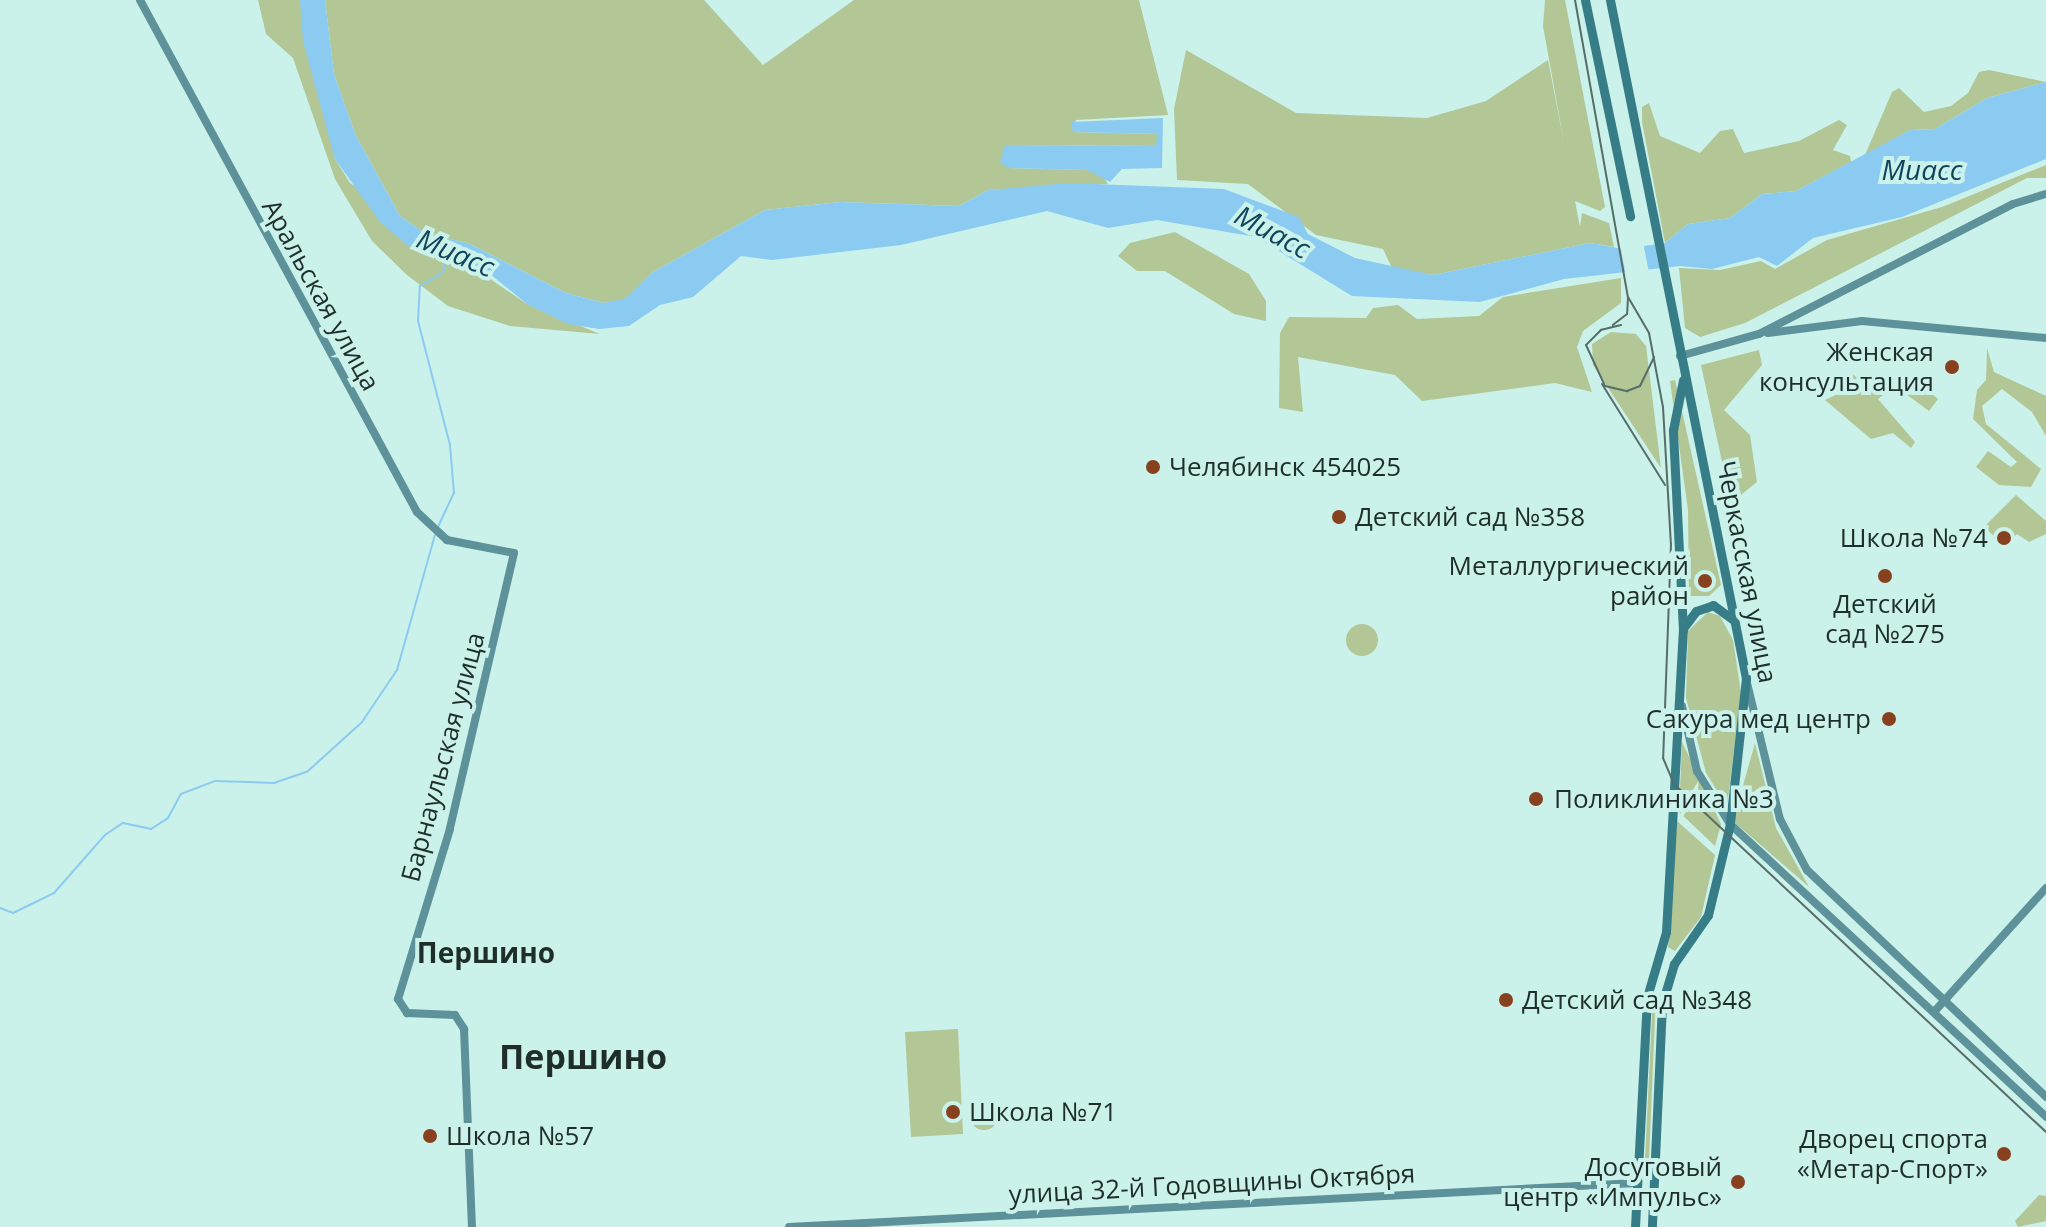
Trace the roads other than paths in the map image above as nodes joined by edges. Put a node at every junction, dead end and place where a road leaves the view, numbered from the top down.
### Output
1 (140, 0) edge
2 (1585, 0) edge
3 (1602, 0) edge
4 (1610, 0) edge
5 (1614, 20) junction
6 (2046, 194) edge
7 (1630, 216) dead end
8 (1759, 334) junction
9 (2046, 338) edge
10 (1680, 356) junction
11 (1684, 373) junction
12 (514, 553) joint
13 (1738, 627) junction
14 (1683, 630) junction
15 (1746, 678) junction
16 (1679, 686) junction
17 (1730, 824) junction
18 (2046, 888) edge
19 (1944, 1001) junction
20 (1934, 1012) junction
21 (2046, 1097) edge
22 (2046, 1117) edge
23 (1637, 1183) junction
24 (1654, 1184) junction
25 (472, 1227) edge
26 (789, 1227) edge
27 (1635, 1227) edge
28 (1652, 1227) edge

1 - 12 main road, Аральская улица
2 - 7 main road
3 - 5 main road
4 - 5 main road, Черкасская улица
5 - 10 main road, Черкасская улица
6 - 8 main road
8 - 9 main road
8 - 10 main road
10 - 11 main road, Черкасская улица
11 - 13 main road, Черкасская улица
11 - 14 main road, Черкасская улица
12 - 25 main road, Барнаульская улица
13 - 14 main road
13 - 15 main road, Черкасская улица
14 - 16 main road, Черкасская улица
15 - 17 main road
15 - 19 main road, Черкасская улица
16 - 17 main road, Черкасская улица
16 - 23 main road
17 - 20 main road, Черкасская улица
17 - 24 main road
18 - 19 main road
19 - 20 main road
19 - 21 main road, Черкасская улица
20 - 22 main road, Черкасская улица
23 - 24 main road
23 - 26 main road, улица 32-й Годовщины Октября
23 - 27 main road
24 - 28 main road

